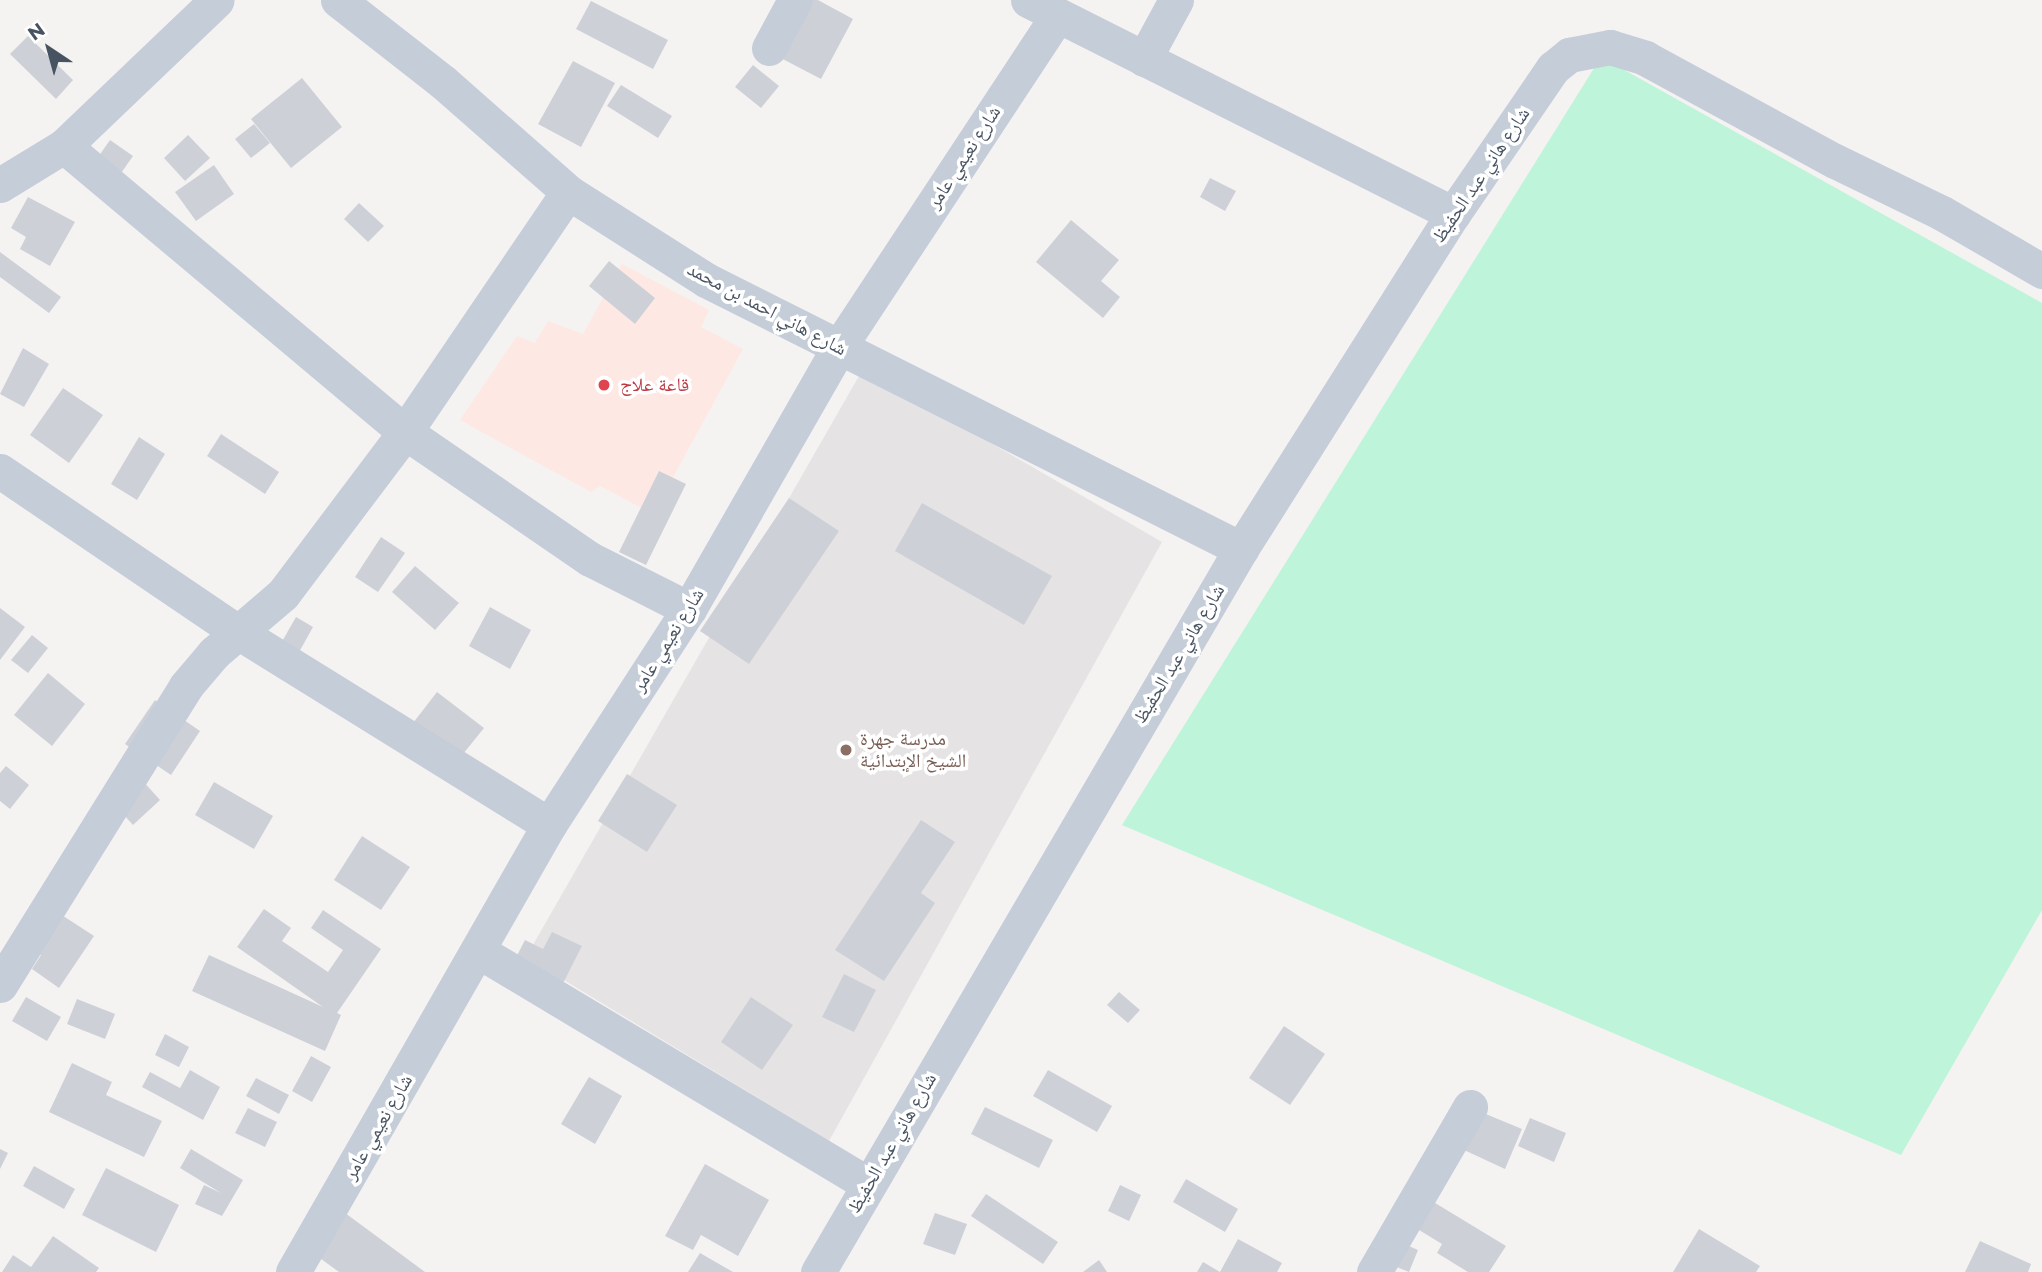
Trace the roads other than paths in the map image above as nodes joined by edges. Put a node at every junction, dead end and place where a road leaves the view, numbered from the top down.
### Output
1 (217, 0) edge
2 (338, 0) edge
3 (795, 0) edge
4 (1176, 0) edge
5 (1042, 8) edge
6 (769, 48) dead end
7 (1144, 60) junction
8 (64, 146) junction
9 (0, 186) edge
10 (568, 192) junction
11 (1453, 214) junction
12 (2042, 271) edge
13 (839, 347) junction
14 (405, 432) junction
15 (0, 471) edge
16 (1241, 550) junction
17 (690, 609) junction
18 (238, 632) junction
19 (549, 825) junction
20 (481, 952) junction
21 (0, 985) edge
22 (1470, 1107) dead end
23 (867, 1184) junction
24 (293, 1272) edge
25 (818, 1272) edge
26 (1374, 1272) edge

1 - 8 street
2 - 10 street, شارع هاني احمد بن محمد
3 - 6 street
4 - 7 street
5 - 7 street
5 - 13 street, شارع نعيمي عامر
7 - 11 street
8 - 9 street
8 - 14 street
10 - 13 street, شارع هاني احمد بن محمد
10 - 14 street
11 - 12 street, شارع هاني عبد الحفيظ
11 - 16 street, شارع هاني عبد الحفيظ
13 - 16 street, شارع هاني احمد بن محمد
13 - 17 street, شارع نعيمي عامر
14 - 17 street
14 - 18 street
15 - 18 street
16 - 23 street, شارع هاني عبد الحفيظ
17 - 19 street, شارع نعيمي عامر
18 - 19 street
18 - 21 street
19 - 20 street, شارع نعيمي عامر
20 - 23 street
20 - 24 street, شارع نعيمي عامر
22 - 26 street
23 - 25 street, شارع هاني عبد الحفيظ

